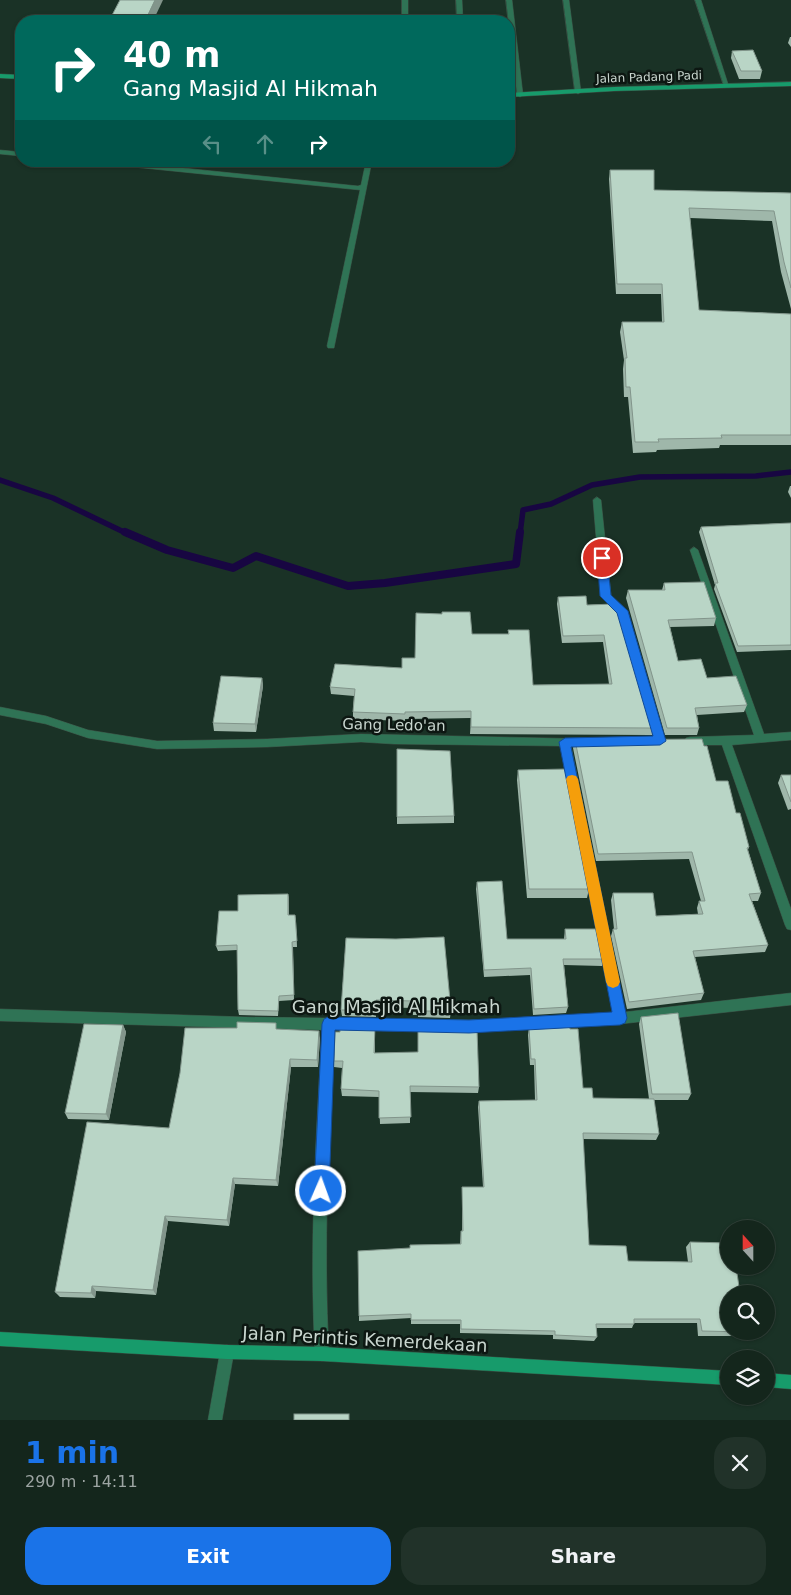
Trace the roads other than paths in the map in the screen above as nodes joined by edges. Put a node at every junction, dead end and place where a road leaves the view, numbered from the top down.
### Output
1 (405, 0) edge
2 (460, 0) edge
3 (510, 0) edge
4 (566, 0) edge
5 (698, 0) edge
6 (405, 15) edge
7 (460, 15) edge
8 (512, 15) edge
9 (515, 48) edge
10 (0, 76) edge
11 (15, 77) edge
12 (791, 84) edge
13 (727, 86) junction
14 (578, 92) junction
15 (515, 95) edge
16 (520, 95) junction
17 (0, 152) edge
18 (15, 153) edge
19 (151, 167) edge
20 (367, 167) edge
21 (364, 186) junction
22 (331, 346) dead end
23 (597, 500) dead end
24 (694, 550) dead end
25 (0, 711) edge
26 (791, 736) edge
27 (760, 738) junction
28 (726, 741) junction
29 (565, 742) junction
30 (603, 742) edge
31 (791, 924) edge
32 (791, 999) edge
33 (0, 1015) edge
34 (620, 1018) junction
35 (328, 1024) junction
36 (0, 1339) edge
37 (227, 1352) junction
38 (322, 1354) junction
39 (720, 1377) edge
40 (775, 1381) edge
41 (791, 1382) edge
42 (215, 1420) edge

1 - 6 street
2 - 7 street
3 - 8 street
4 - 14 street
5 - 13 street
9 - 16 street
10 - 11 main road
12 - 13 main road, Jalan Padang Padi
13 - 14 main road, Jalan Padang Padi
14 - 16 main road, Jalan Padang Padi
15 - 16 main road, Jalan Padang Padi
17 - 18 street
19 - 21 street
20 - 21 street
21 - 22 street
23 - 28 street
24 - 27 street
25 - 29 street, Gang Ledo'an
26 - 27 street
27 - 28 street
28 - 31 street
29 - 30 street, Gang Ledo'an
29 - 34 street
32 - 34 street, Gang Masjid Al Hikmah
33 - 35 street, Gang Masjid Al Hikmah
34 - 35 street, Gang Masjid Al Hikmah
35 - 38 street
36 - 37 main road, Jalan Perintis Kemerdekaan
37 - 38 main road, Jalan Perintis Kemerdekaan
37 - 42 street
38 - 39 main road, Jalan Perintis Kemerdekaan
40 - 41 main road

